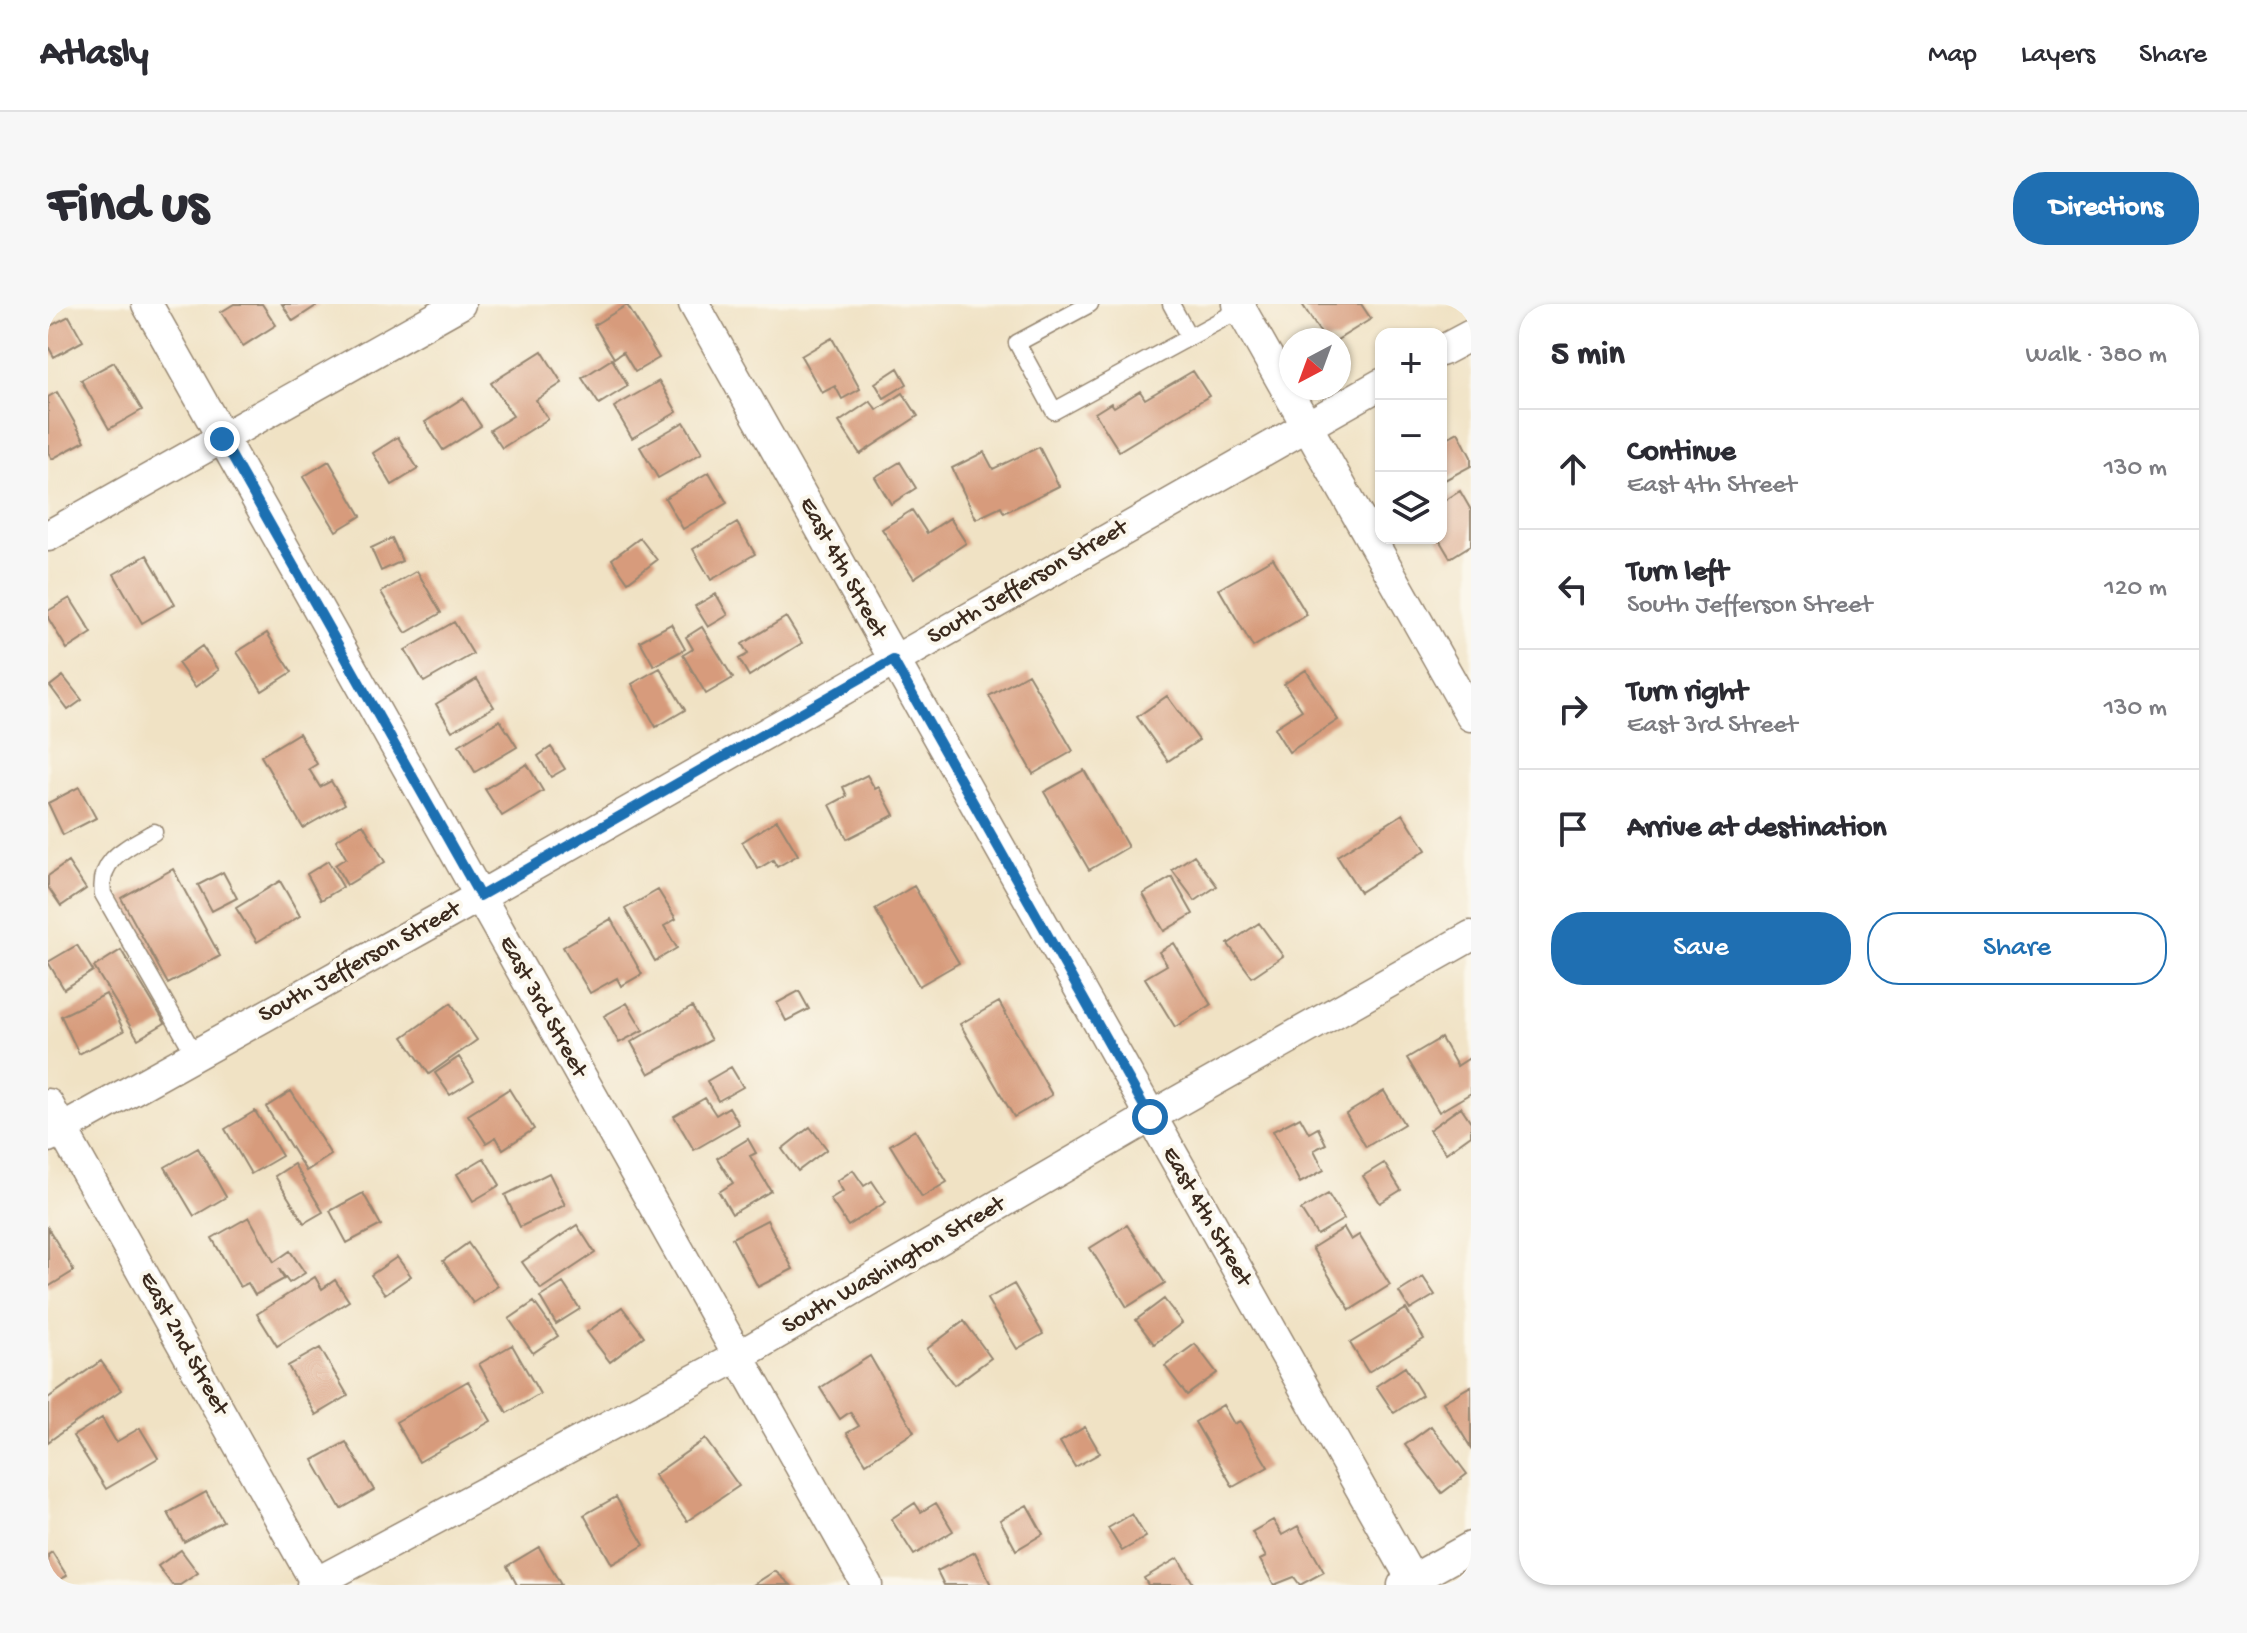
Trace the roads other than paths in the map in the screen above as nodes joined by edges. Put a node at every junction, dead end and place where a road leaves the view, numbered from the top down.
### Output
1 (147, 304) edge
2 (460, 304) edge
3 (694, 304) edge
4 (1090, 304) edge
5 (1171, 304) edge
6 (1240, 306) edge
7 (1471, 335) edge
8 (1189, 337) junction
9 (1447, 348) edge
10 (1375, 387) edge
11 (1306, 424) junction
12 (222, 439) junction
13 (48, 536) edge
14 (893, 660) junction
15 (1471, 716) edge
16 (154, 832) dead end
17 (480, 896) junction
18 (1471, 936) edge
19 (195, 1055) junction
20 (1150, 1117) junction
21 (53, 1123) edge
22 (737, 1357) junction
23 (1471, 1547) edge
24 (1410, 1583) edge
25 (315, 1584) edge
26 (867, 1585) edge

1 - 12 street, East 3rd Street
2 - 12 street
3 - 14 street, East 4th Street
4 - 8 lane
5 - 8 lane
6 - 8 lane
6 - 11 street
7 - 9 street
10 - 11 street, South Jefferson Street
11 - 14 street, South Jefferson Street
11 - 15 street
12 - 13 street
12 - 17 street, East 3rd Street
14 - 17 street, South Jefferson Street
14 - 20 street, East 4th Street
16 - 19 lane
17 - 19 street, South Jefferson Street
17 - 22 street, East 3rd Street
18 - 20 street, South Washington Street
19 - 21 street, South Jefferson Street
20 - 22 street, South Washington Street
20 - 24 street, East 4th Street
21 - 25 street, East 2nd Street
22 - 25 street, South Washington Street
22 - 26 street, East 3rd Street
23 - 24 street

